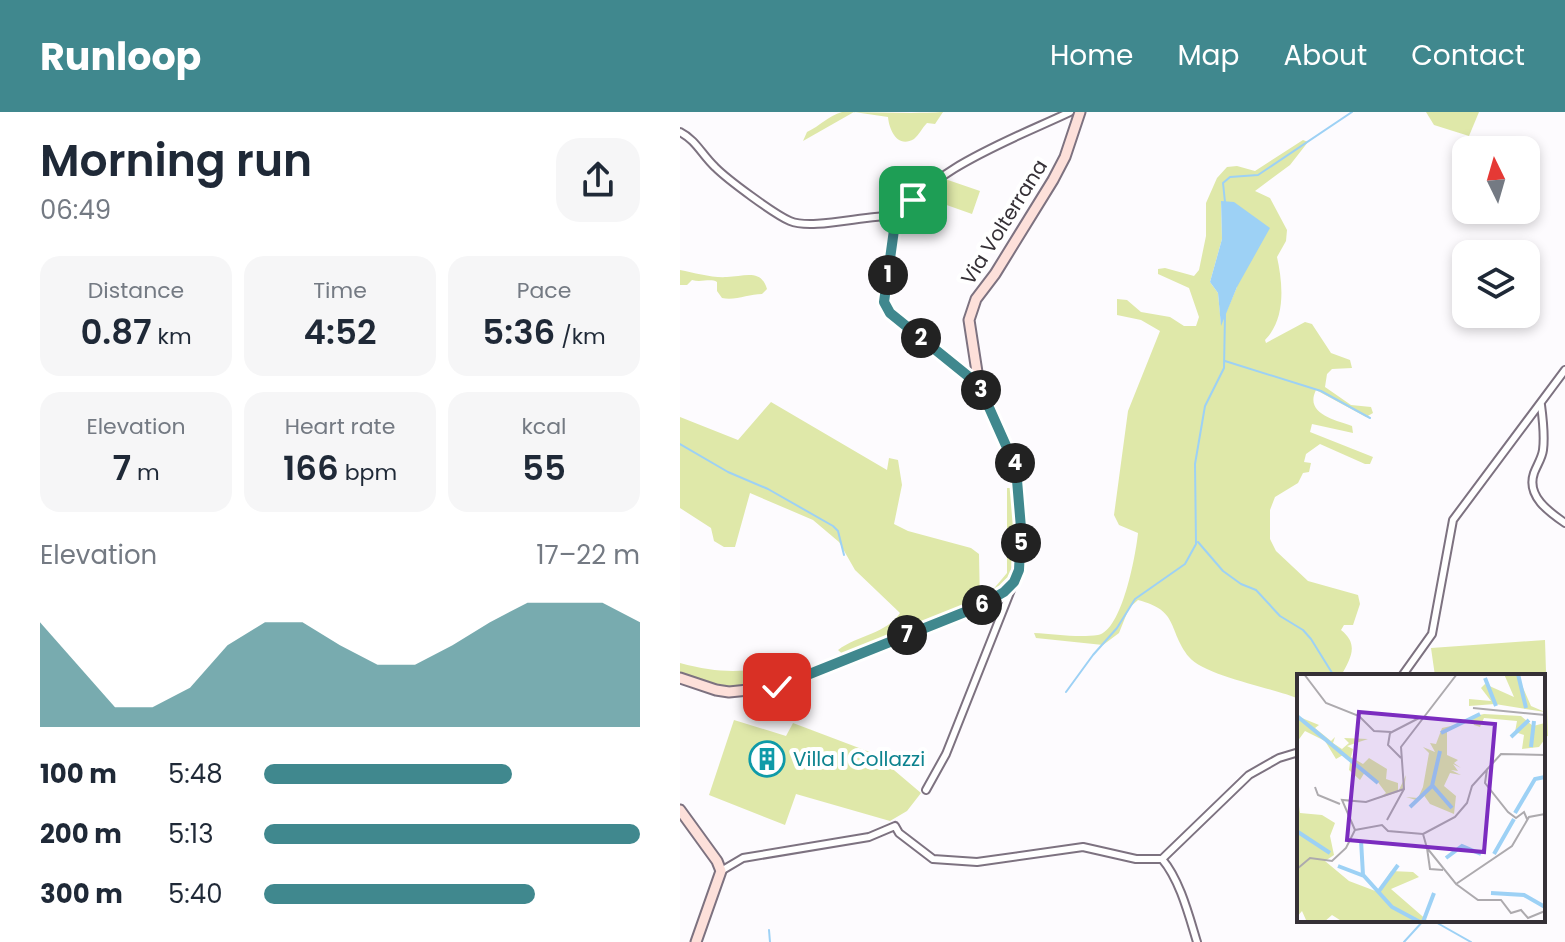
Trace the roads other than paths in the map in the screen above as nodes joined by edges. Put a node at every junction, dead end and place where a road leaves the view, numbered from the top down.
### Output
1 (1070, 112) edge
2 (1080, 112) edge
3 (680, 132) edge
4 (901, 216) junction
5 (1565, 370) edge
6 (979, 385) junction
7 (1541, 405) junction
8 (1565, 523) edge
9 (1014, 582) junction
10 (1403, 674) edge
11 (680, 678) edge
12 (1297, 753) edge
13 (926, 790) dead end
14 (680, 810) edge
15 (1162, 859) junction
16 (721, 871) junction
17 (696, 942) edge
18 (1197, 942) edge

1 - 4 street
2 - 6 main road, Via Volterrana
3 - 4 street
4 - 6 street
5 - 7 street
6 - 9 main road, Via Volterrana
7 - 8 street
7 - 10 street
9 - 11 main road
9 - 13 street, Via Volterrana
12 - 15 street
14 - 16 main road
15 - 16 street
15 - 18 street
16 - 17 main road

